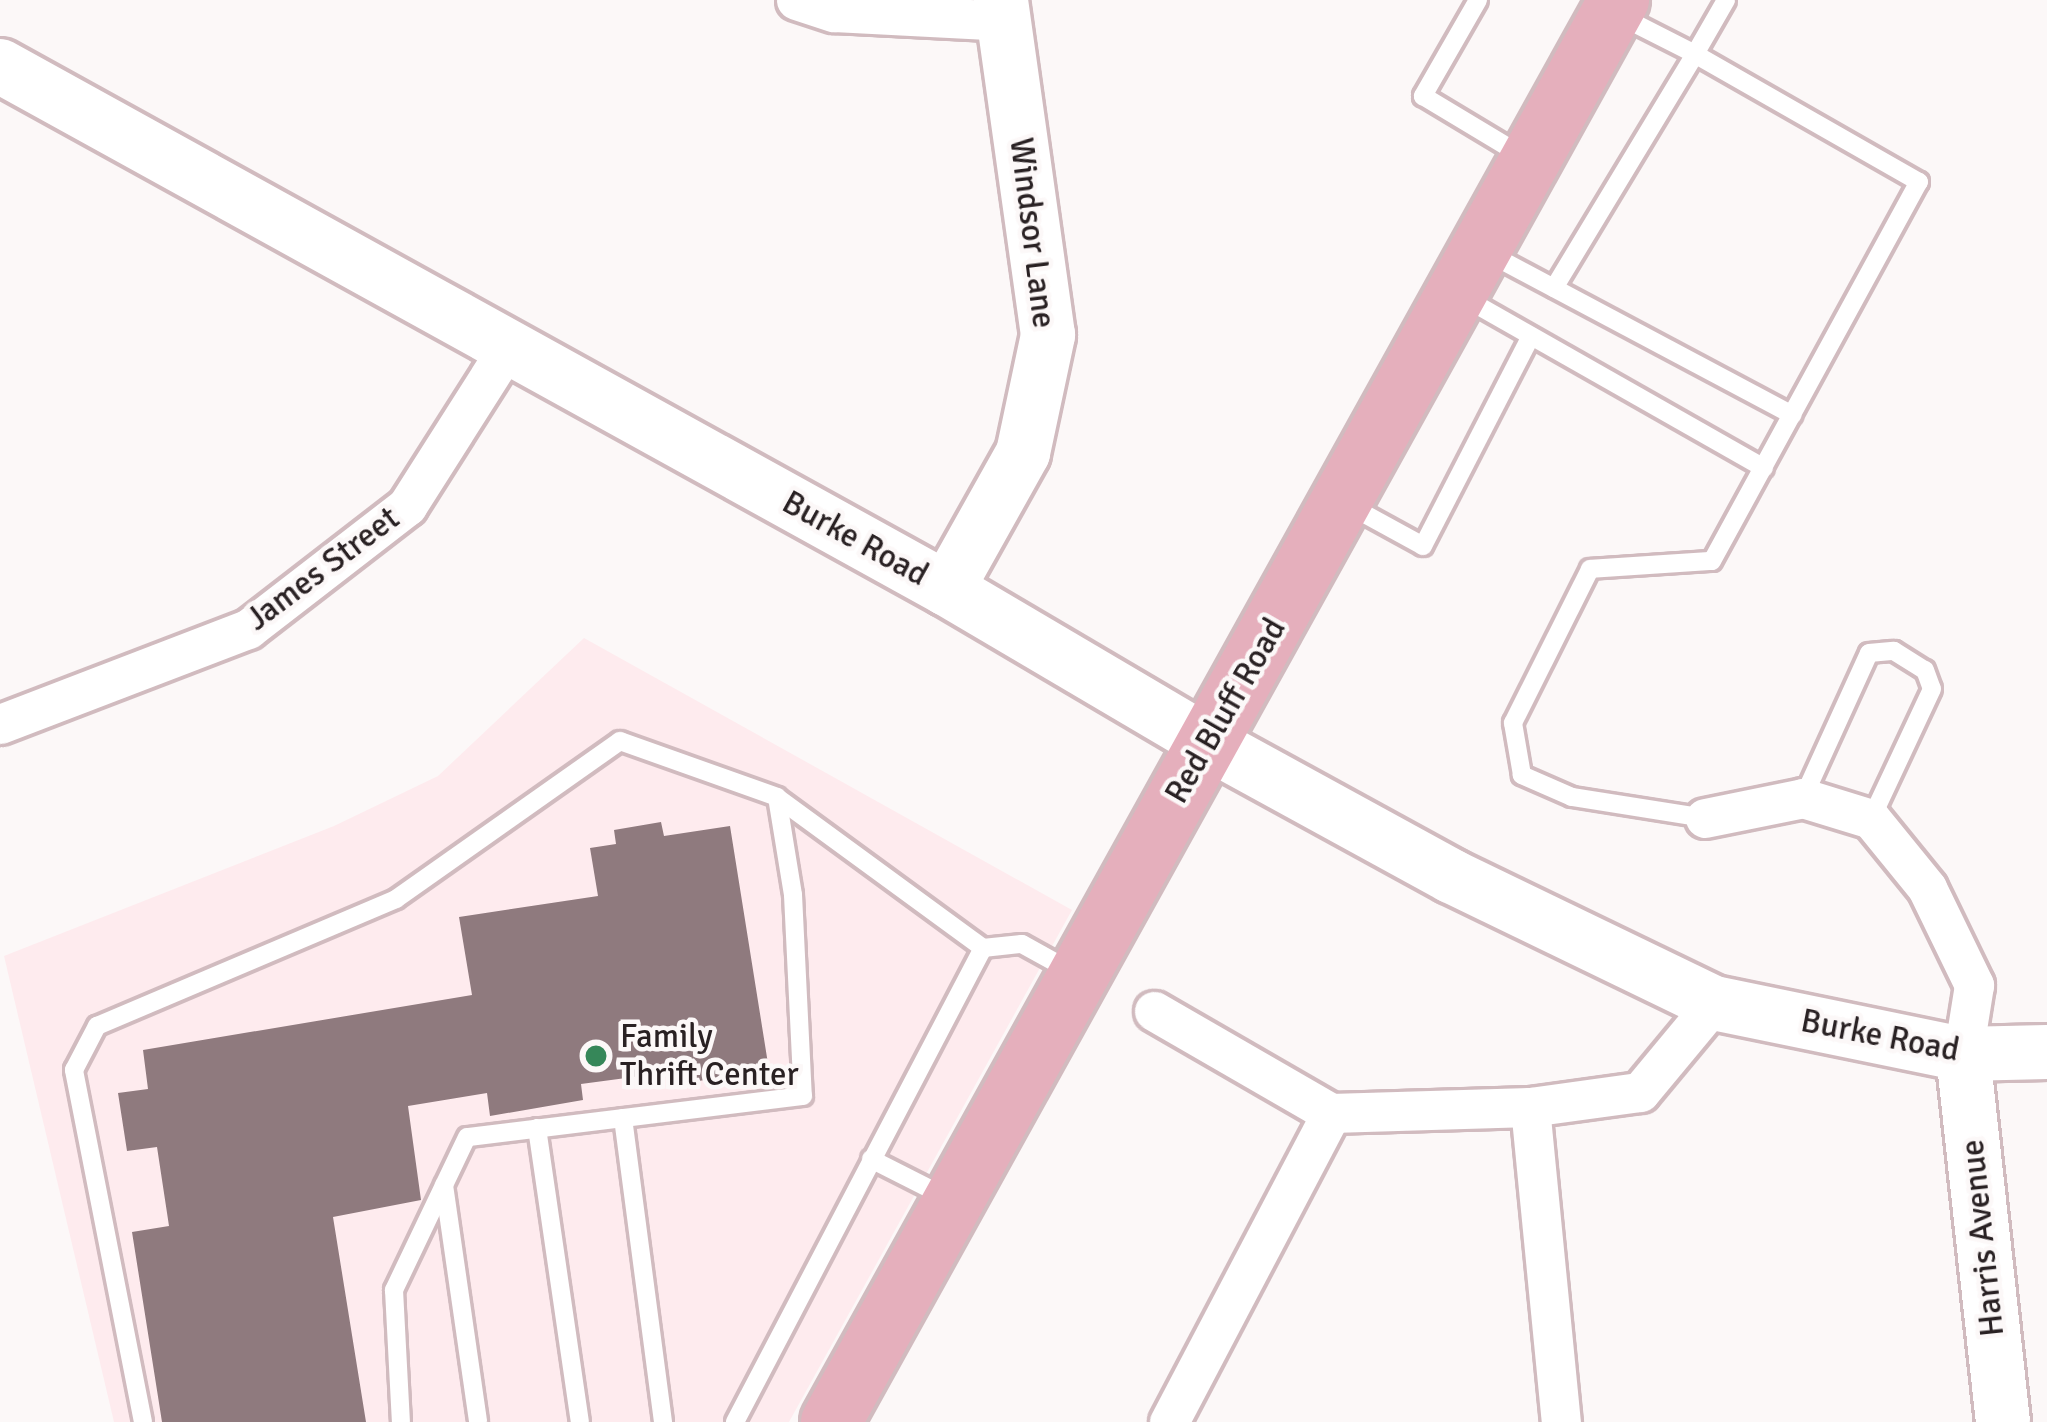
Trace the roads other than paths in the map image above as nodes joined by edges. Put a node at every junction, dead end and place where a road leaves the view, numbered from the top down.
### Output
1 (796, 0) edge
2 (1478, 0) edge
3 (1726, 0) edge
4 (1610, 4) edge
5 (1002, 10) edge
6 (1695, 54) junction
7 (4, 81) edge
8 (1530, 161) junction
9 (1470, 272) junction
10 (1554, 288) junction
11 (1531, 336) junction
12 (506, 350) junction
13 (1792, 415) junction
14 (1764, 468) junction
15 (1344, 502) junction
16 (947, 590) junction
17 (0, 724) edge
18 (1210, 744) junction
19 (777, 796) junction
20 (1803, 798) junction
21 (1705, 818) joint
22 (1871, 819) junction
23 (983, 948) junction
24 (1075, 973) junction
25 (1714, 1003) junction
26 (1154, 1011) dead end
27 (2047, 1052) edge
28 (1963, 1054) junction
29 (1530, 1107) junction
30 (1331, 1113) junction
31 (623, 1118) junction
32 (537, 1128) junction
33 (871, 1159) junction
34 (444, 1185) junction
35 (952, 1200) junction
36 (143, 1422) edge
37 (401, 1422) edge
38 (478, 1422) edge
39 (580, 1422) edge
40 (663, 1422) edge
41 (735, 1422) edge
42 (831, 1422) edge
43 (1168, 1422) edge
44 (1561, 1422) edge
45 (2003, 1422) edge

1 - 5 street
2 - 8 lane
3 - 6 lane
4 - 6 lane
4 - 8 main road, Red Bluff Road
5 - 16 street, Windsor Lane
6 - 10 lane
6 - 13 lane
7 - 12 street, Burke Road
8 - 9 main road, Red Bluff Road
9 - 10 lane
9 - 11 lane
9 - 15 main road, Red Bluff Road
10 - 13 lane
11 - 14 lane
11 - 15 lane
12 - 16 street, Burke Road
12 - 17 street, James Street
13 - 14 lane
14 - 21 lane
15 - 18 main road, Red Bluff Road
16 - 18 street, Burke Road
18 - 24 main road, Red Bluff Road
18 - 25 street, Burke Road
19 - 23 lane
19 - 31 lane
19 - 36 lane
20 - 21 street
20 - 22 street
20 - 22 lane
22 - 28 street
23 - 24 lane
23 - 33 lane
24 - 35 main road, Red Bluff Road
25 - 28 street, Burke Road
25 - 29 street
26 - 30 street
27 - 28 street, Burke Road
28 - 45 street, Harris Avenue
29 - 30 street
29 - 44 street
30 - 43 street
31 - 32 lane
31 - 40 lane
32 - 34 lane
32 - 39 lane
33 - 35 lane
33 - 41 lane
34 - 37 lane
34 - 38 lane
35 - 42 main road, Red Bluff Road

